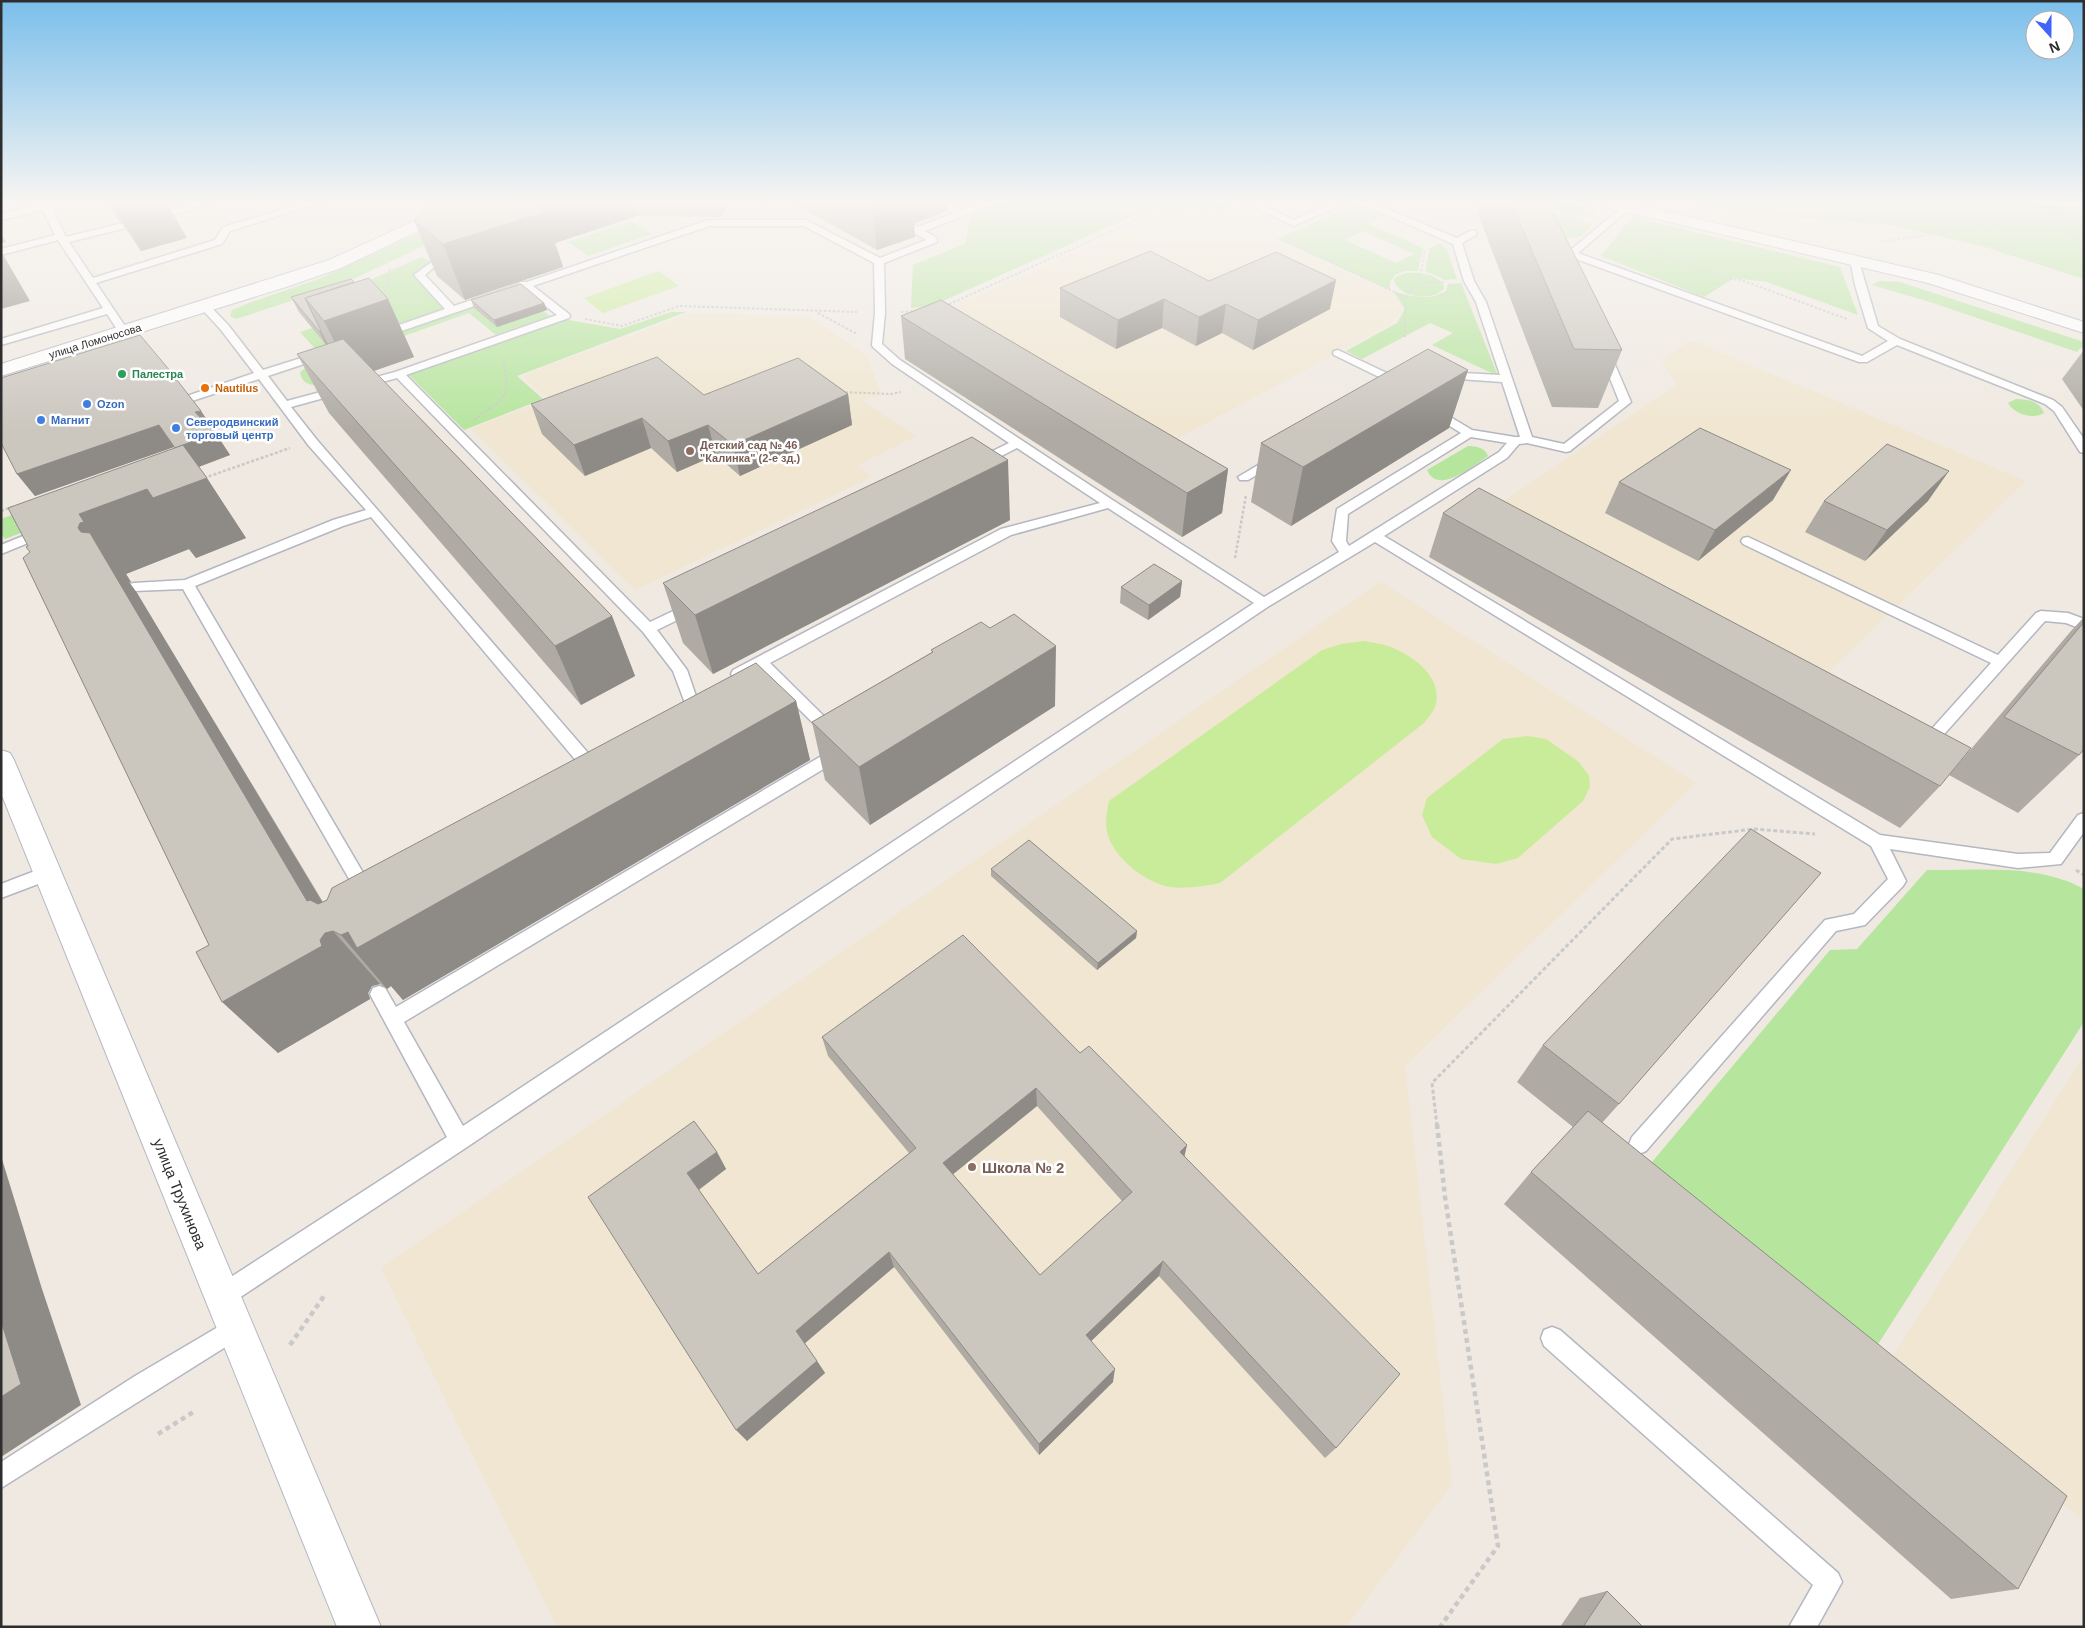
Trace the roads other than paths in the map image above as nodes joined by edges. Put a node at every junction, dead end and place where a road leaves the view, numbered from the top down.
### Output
1 (90, 278) edge
2 (102, 278) edge
3 (293, 278) edge
4 (421, 278) edge
5 (542, 278) edge
6 (880, 278) edge
7 (1468, 278) edge
8 (1636, 278) edge
9 (1858, 278) edge
10 (1929, 278) edge
11 (92, 281) junction
12 (524, 284) junction
13 (205, 307) junction
14 (109, 310) junction
15 (452, 310) junction
16 (2084, 328) edge
17 (124, 332) junction
18 (1599, 338) edge
19 (363, 340) edge
20 (1896, 341) junction
21 (1, 342) edge
22 (335, 350) edge
23 (1338, 353) dead end
24 (1, 370) edge
25 (399, 374) junction
26 (261, 375) junction
27 (1508, 378) junction
28 (1436, 379) edge
29 (2060, 393) dead end
30 (1387, 394) edge
31 (188, 399) edge
32 (2049, 402) junction
33 (1419, 403) edge
34 (284, 405) junction
35 (1470, 433) junction
36 (1521, 440) junction
37 (1018, 443) junction
38 (2084, 449) edge
39 (1286, 453) edge
40 (966, 469) edge
41 (1244, 477) dead end
42 (1110, 504) junction
43 (374, 512) junction
44 (54, 524) edge
45 (1375, 536) junction
46 (1748, 541) dead end
47 (1, 550) edge
48 (1347, 553) junction
49 (188, 584) junction
50 (134, 588) dead end
51 (701, 602) edge
52 (1264, 603) junction
53 (2084, 625) edge
54 (648, 629) junction
55 (1999, 661) junction
56 (760, 662) junction
57 (725, 681) edge
58 (688, 717) edge
59 (1923, 747) edge
60 (1, 760) edge
61 (601, 780) edge
62 (2084, 819) edge
63 (1877, 841) junction
64 (48, 872) junction
65 (1, 891) edge
66 (376, 911) edge
67 (379, 994) edge
68 (394, 1018) junction
69 (460, 1140) junction
70 (1639, 1144) dead end
71 (228, 1312) junction
72 (1552, 1338) dead end
73 (1, 1476) edge
74 (359, 1627) edge
75 (1802, 1627) edge

1 - 11 lane
2 - 11 lane
3 - 13 street, улица Ломоносова
4 - 15 lane
5 - 12 lane
6 - 37 lane
7 - 27 lane
8 - 20 lane
9 - 20 lane
10 - 16 street
11 - 14 lane
12 - 15 lane
12 - 25 lane
13 - 17 street, улица Ломоносова
13 - 26 lane
14 - 17 lane
14 - 21 lane
15 - 19 lane
17 - 24 street, улица Ломоносова
18 - 36 lane
20 - 32 lane
22 - 26 lane
23 - 30 lane
25 - 34 lane
25 - 54 lane
26 - 31 lane
26 - 34 lane
27 - 28 lane
27 - 36 lane
29 - 32 lane
32 - 38 lane
33 - 35 lane
34 - 43 lane
35 - 36 lane
35 - 48 lane
36 - 45 lane
37 - 40 lane
37 - 42 lane
39 - 41 lane
42 - 52 lane
42 - 56 lane
43 - 49 lane
43 - 61 lane
44 - 47 lane
45 - 48 lane
45 - 63 lane
46 - 55 lane
48 - 52 lane
49 - 50 lane
49 - 66 lane
51 - 54 lane
52 - 69 lane
53 - 55 lane
54 - 58 lane
55 - 59 lane
56 - 57 lane
56 - 68 lane
60 - 64 street, улица Трухинова
62 - 63 lane
63 - 70 lane
64 - 65 lane
64 - 71 street, улица Трухинова
67 - 68 lane
68 - 69 lane
69 - 71 lane
71 - 73 lane
71 - 74 street, улица Трухинова
72 - 75 lane

